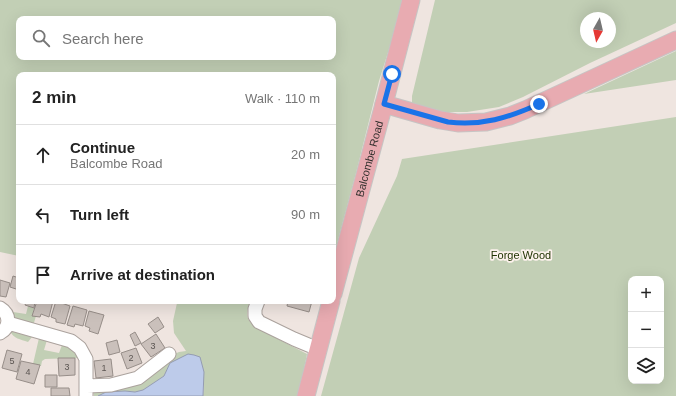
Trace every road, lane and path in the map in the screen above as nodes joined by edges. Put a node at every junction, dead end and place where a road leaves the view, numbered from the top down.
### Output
1 (411, 0) edge
2 (676, 40) edge
3 (384, 104) junction
4 (336, 283) edge
5 (257, 304) edge
6 (330, 304) edge
7 (0, 308) edge
8 (4, 328) edge
9 (318, 349) junction
10 (169, 354) dead end
11 (86, 391) edge
12 (306, 396) edge

1 - 3 main road, Balcombe Road
2 - 3 main road
3 - 4 main road, Balcombe Road
5 - 9 street
6 - 9 main road
7 - 8 street
8 - 11 street
9 - 12 main road
10 - 11 street

